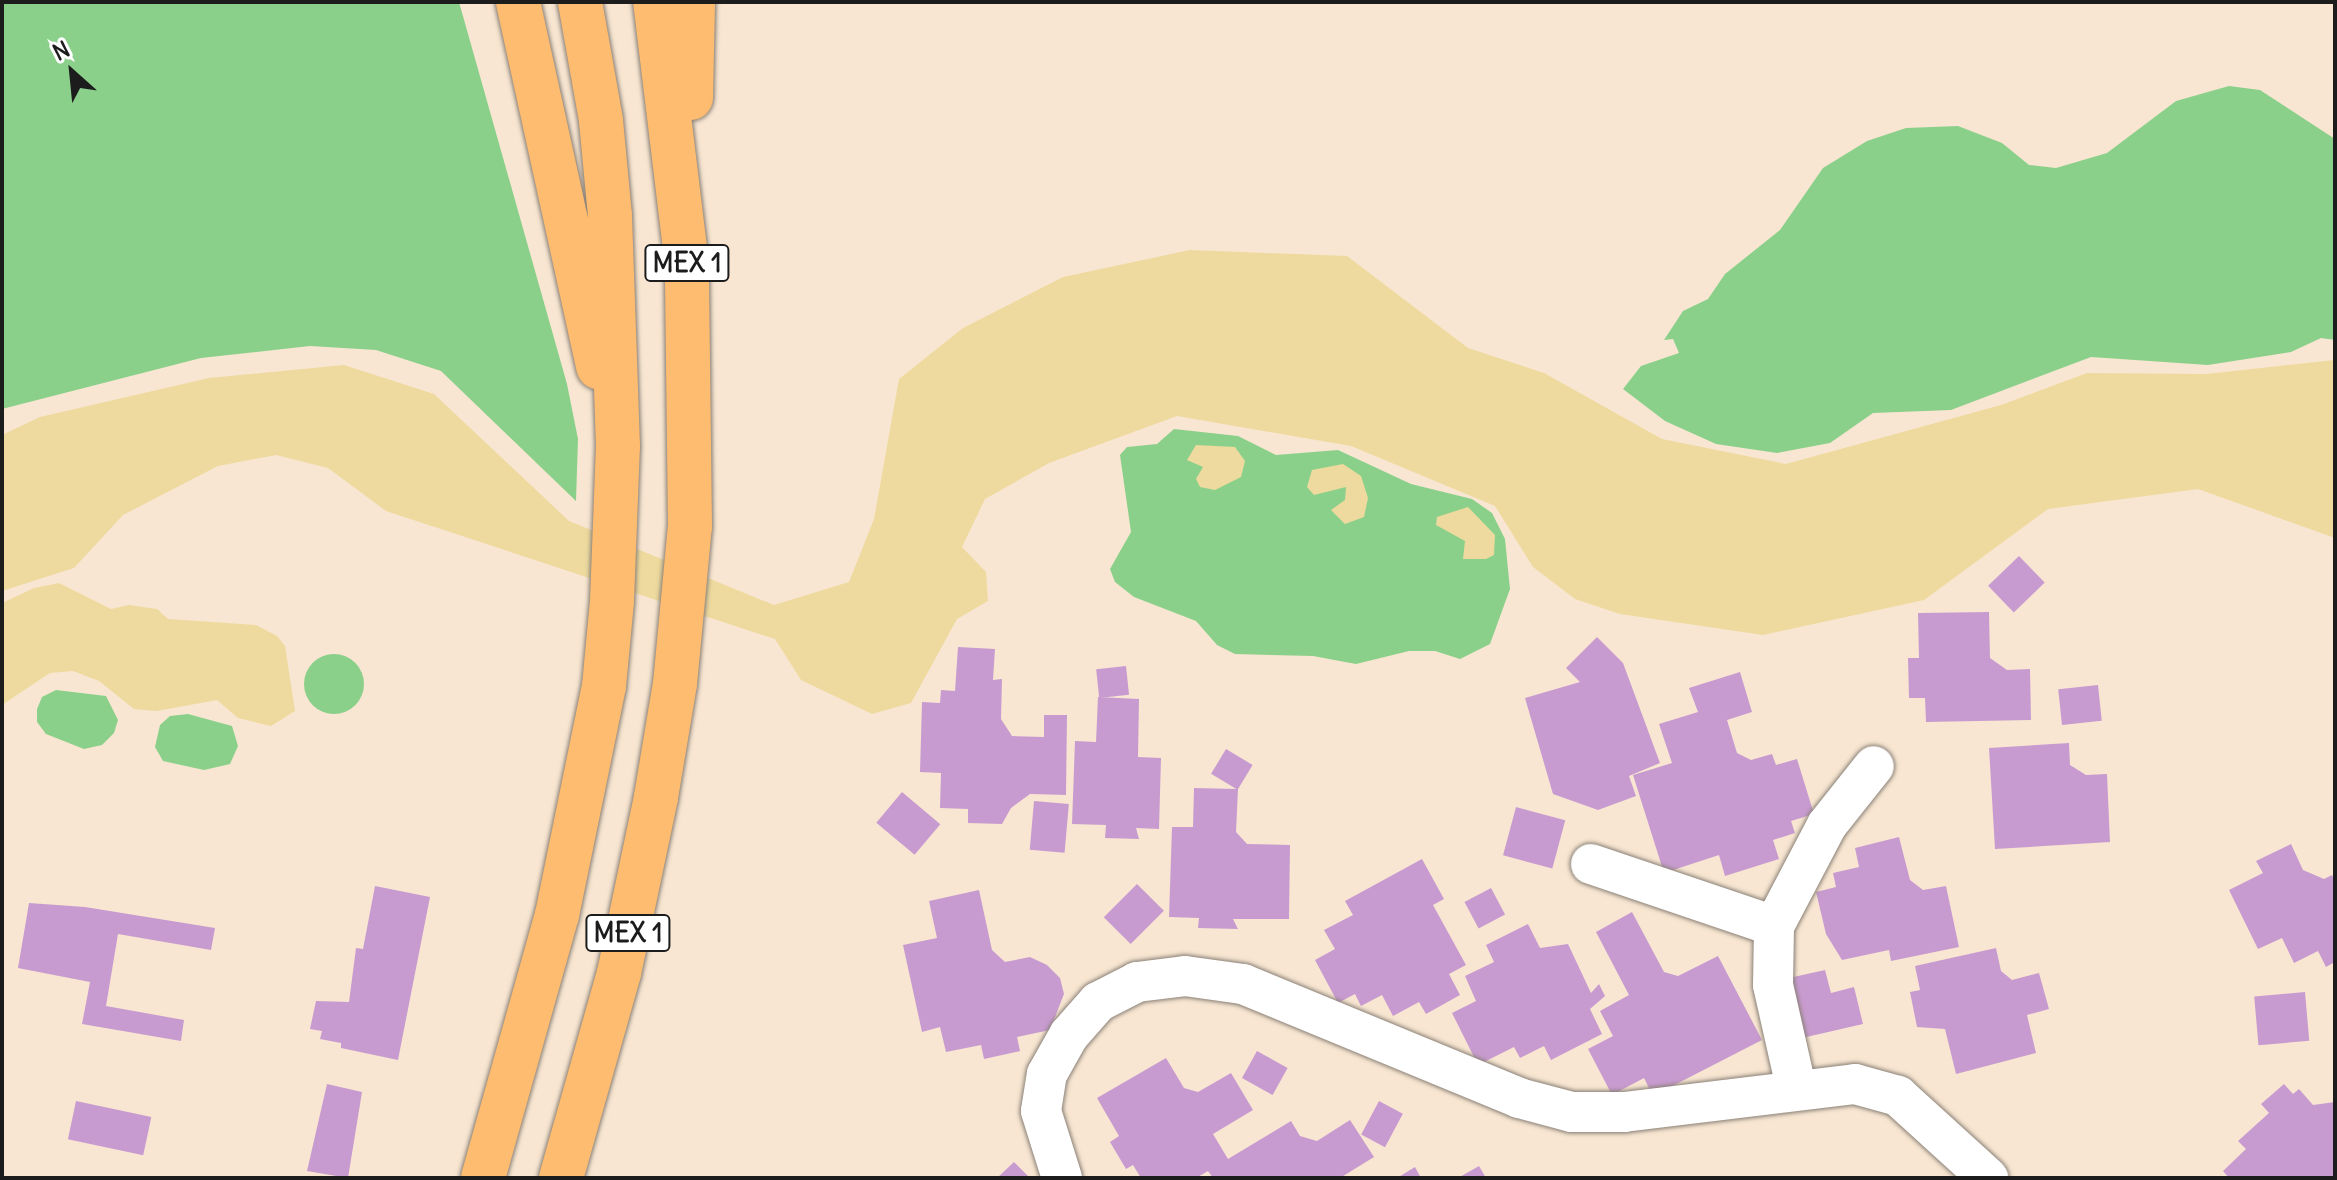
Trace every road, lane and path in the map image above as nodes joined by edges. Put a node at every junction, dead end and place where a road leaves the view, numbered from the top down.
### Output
1 (518, 2) edge
2 (580, 2) edge
3 (655, 2) edge
4 (693, 2) edge
5 (687, 265) junction
6 (618, 446) junction
7 (1874, 766) dead end
8 (1591, 864) dead end
9 (1774, 926) junction
10 (1796, 1087) junction
11 (483, 1178) edge
12 (561, 1178) edge
13 (1062, 1178) edge
14 (1988, 1178) edge

1 - 6 highway
2 - 6 highway, MEX 1
3 - 5 highway, MEX 1
4 - 5 highway
5 - 12 highway, MEX 1
6 - 11 highway, MEX 1
7 - 9 street
8 - 9 street
9 - 10 street
10 - 13 street
10 - 14 street

